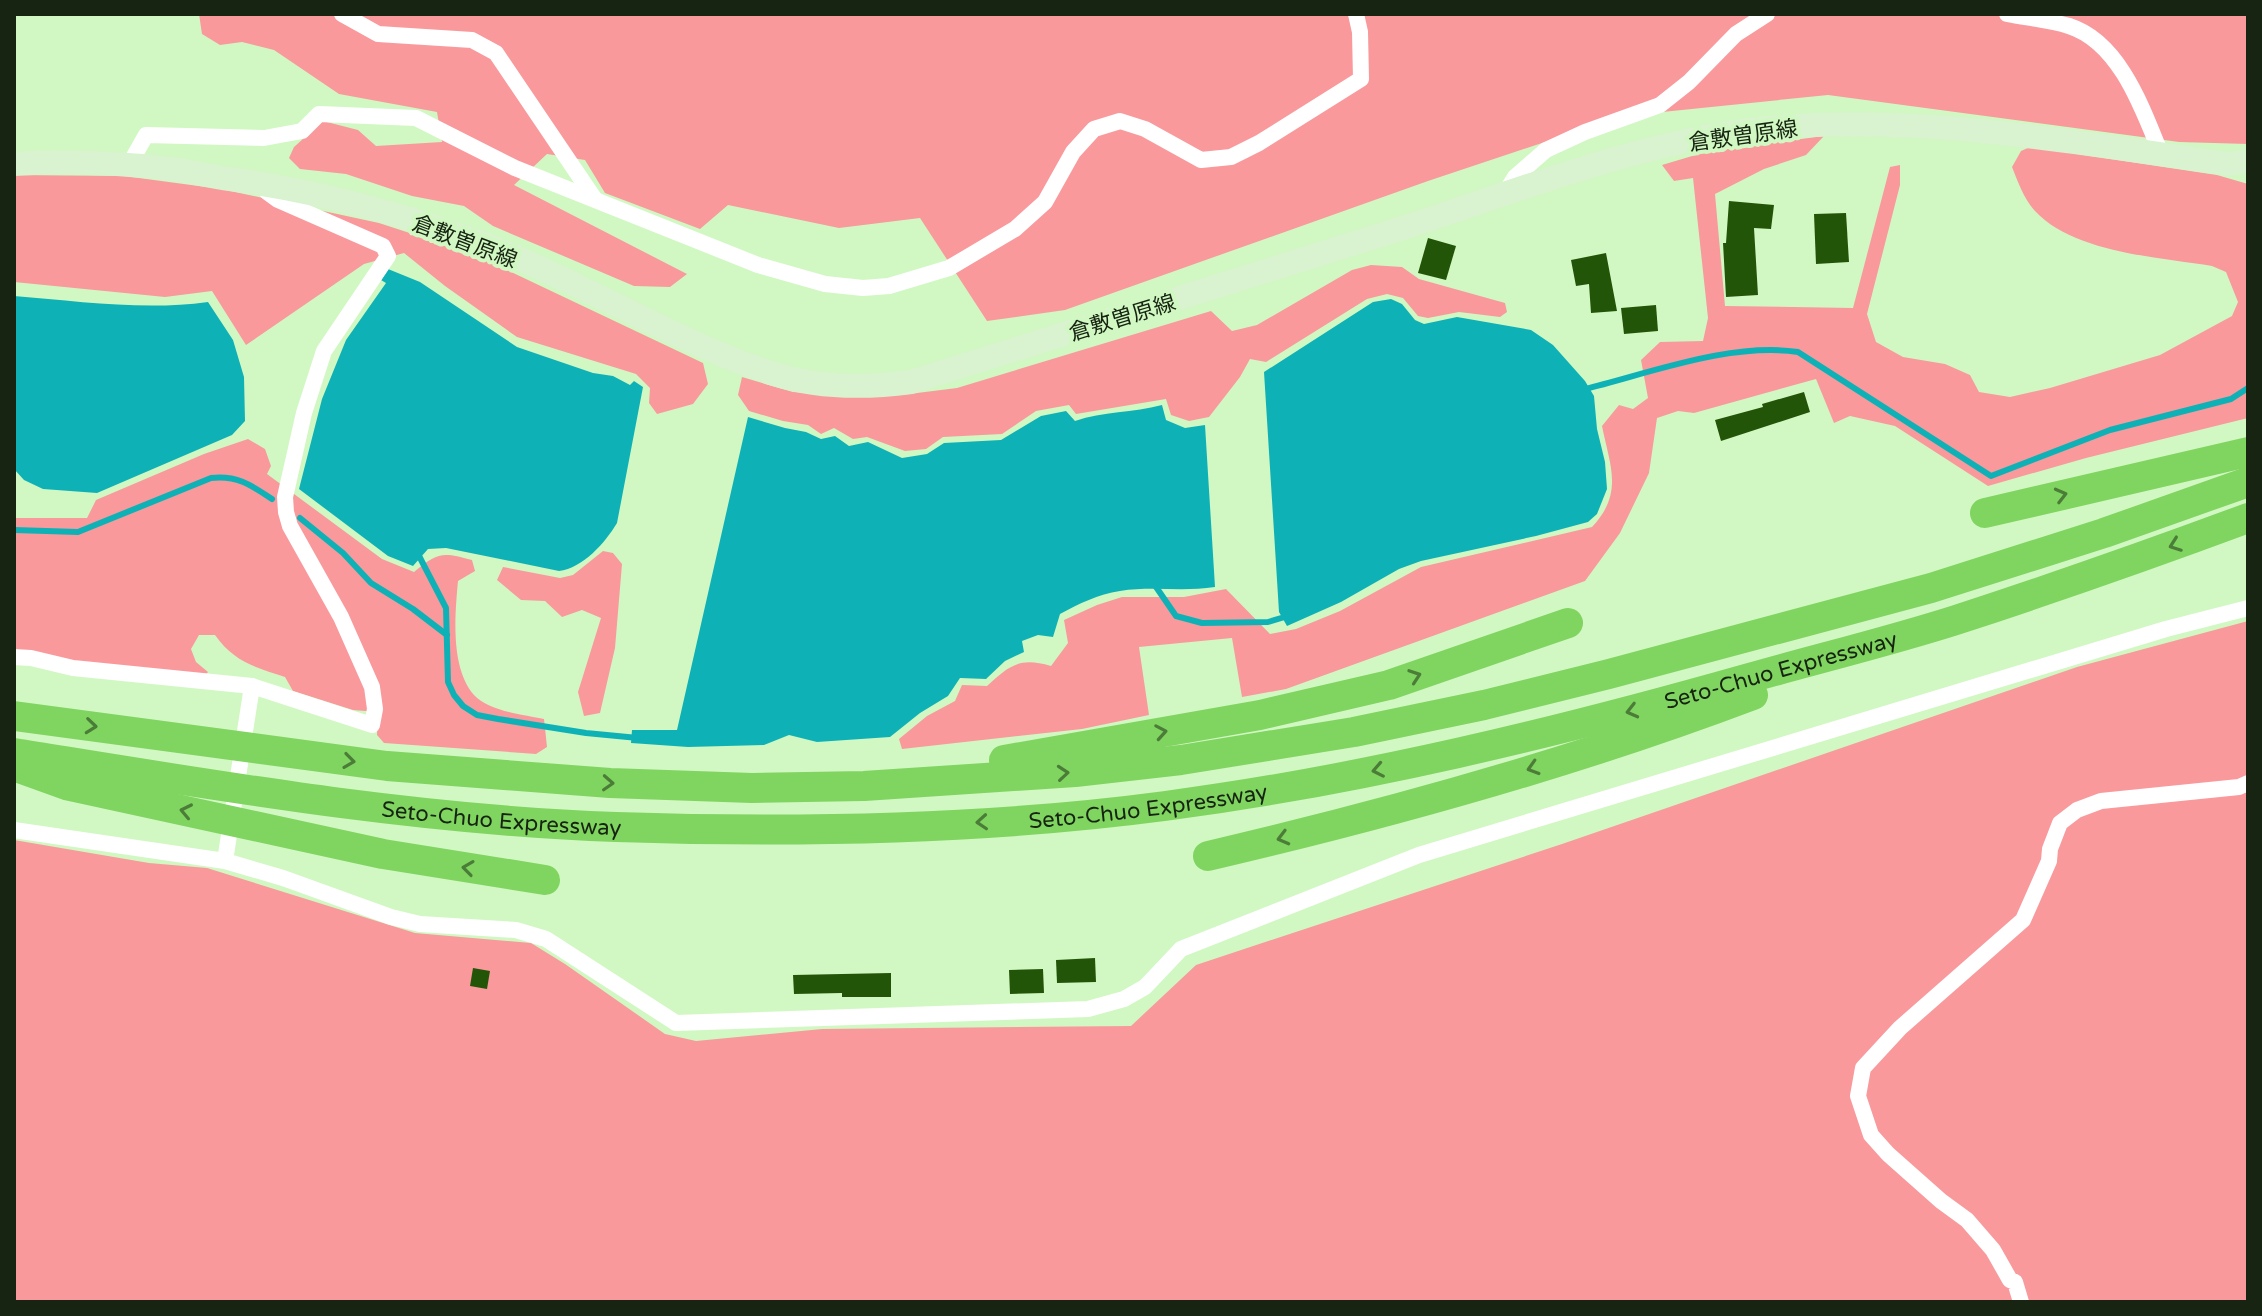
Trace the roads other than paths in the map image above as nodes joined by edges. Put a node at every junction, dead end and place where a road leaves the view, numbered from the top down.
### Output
1 (342, 14) edge
2 (1356, 14) edge
3 (1767, 14) edge
4 (2007, 14) edge
5 (2161, 154) junction
6 (14, 164) edge
7 (129, 165) junction
8 (2242, 166) edge
9 (263, 182) junction
10 (1503, 196) junction
11 (594, 198) junction
12 (2248, 452) edge
13 (2248, 482) edge
14 (1985, 513) dead end
15 (2248, 518) edge
16 (2248, 608) edge
17 (1950, 622) junction
18 (1568, 623) dead end
19 (14, 657) edge
20 (251, 691) junction
21 (14, 716) edge
22 (14, 753) edge
23 (14, 766) edge
24 (2248, 783) edge
25 (864, 786) junction
26 (14, 830) edge
27 (1208, 856) dead end
28 (225, 861) junction
29 (545, 880) dead end
30 (2021, 1302) edge

1 - 11 street
2 - 11 street
3 - 10 street
4 - 5 street
5 - 8 street, 倉敷曽原線
5 - 10 street, 倉敷曽原線
6 - 7 street, 倉敷曽原線
7 - 9 street, 倉敷曽原線
7 - 11 street
9 - 10 street, 倉敷曽原線
9 - 20 street
14 -> 12 highway
25 -> 13 highway, Seto-Chuo Expressway
15 -> 17 highway, Seto-Chuo Expressway
16 - 28 street
17 -> 22 highway, Seto-Chuo Expressway
17 -> 27 highway
25 -> 18 highway
19 - 20 street
20 - 28 street
21 -> 25 highway, Seto-Chuo Expressway
29 -> 23 highway
24 - 30 street
26 - 28 street

